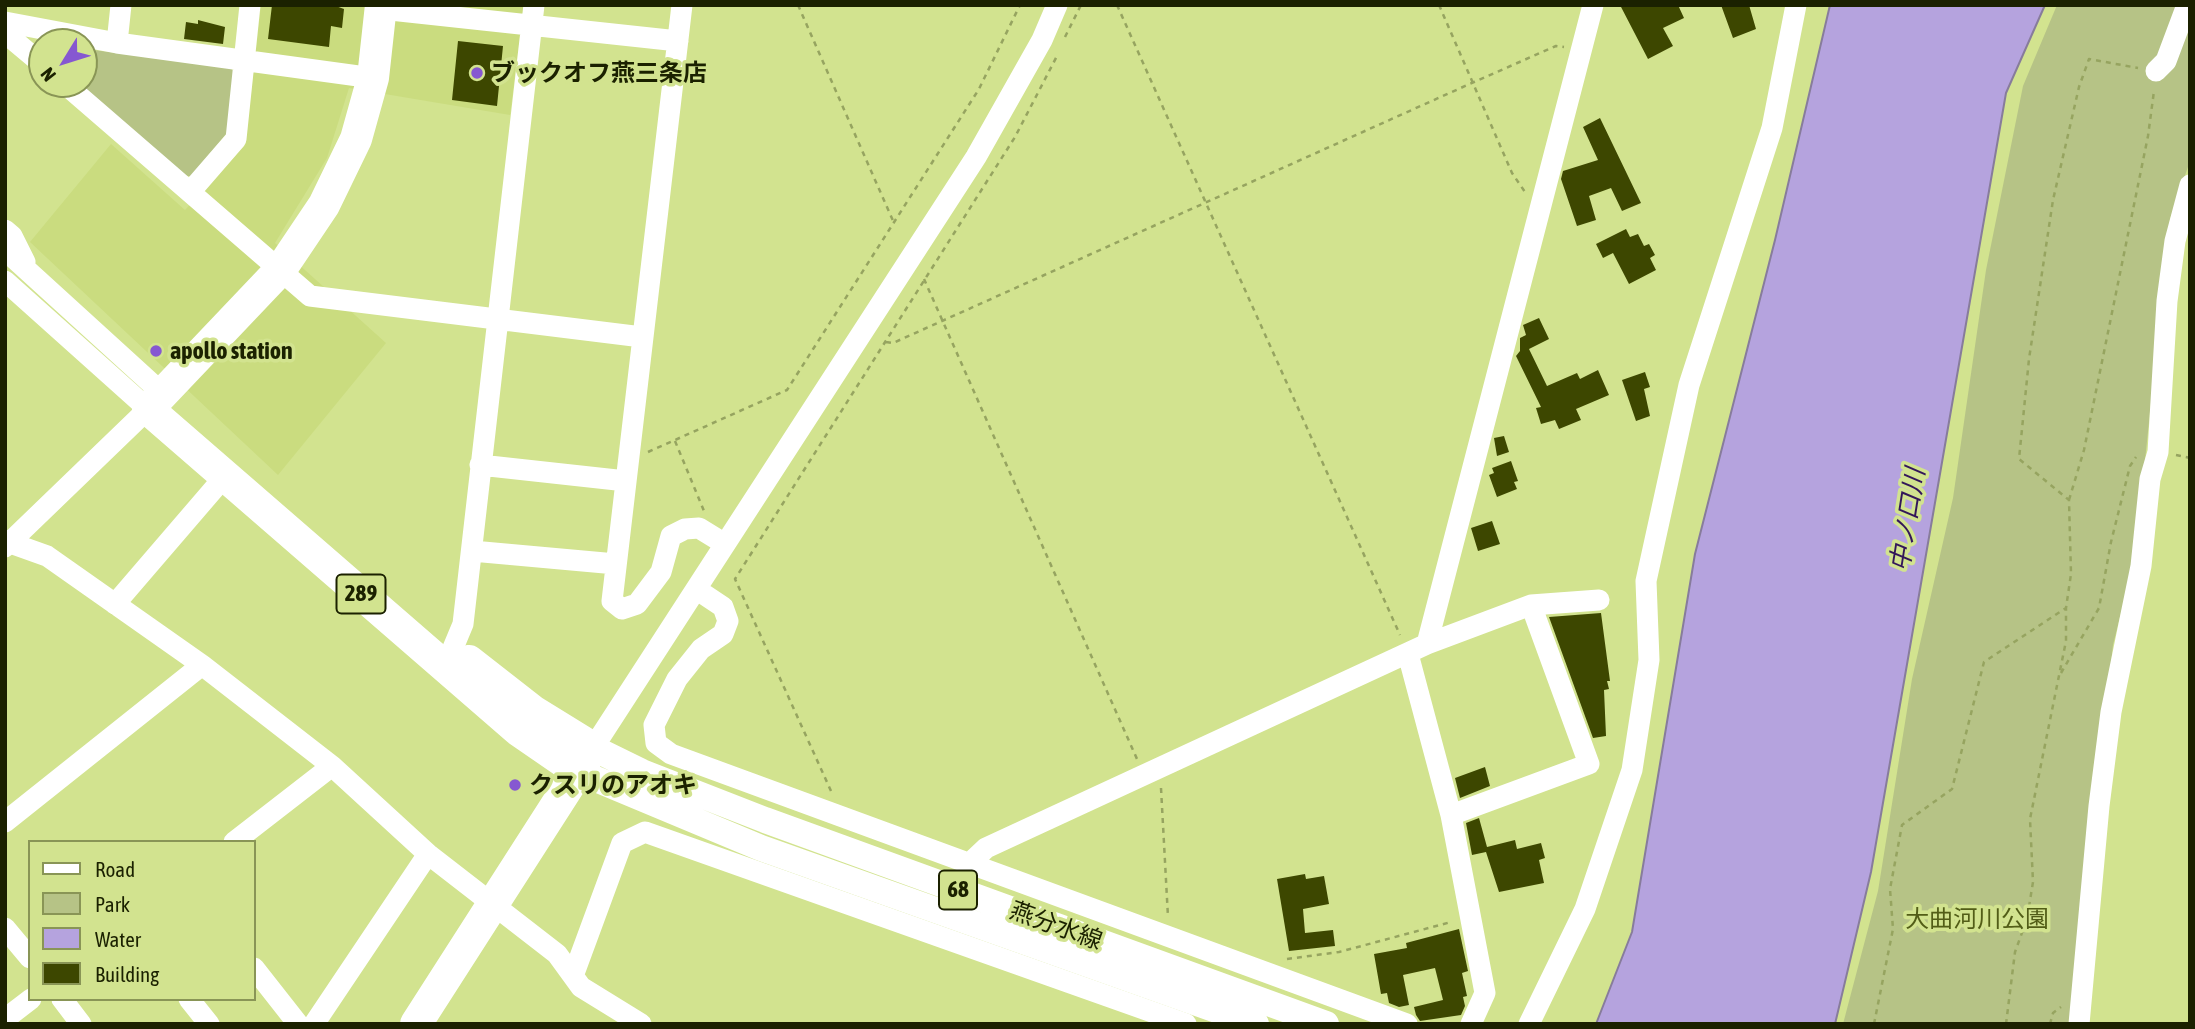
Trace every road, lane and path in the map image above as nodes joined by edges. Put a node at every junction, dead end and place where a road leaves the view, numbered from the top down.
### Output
1 (121, 5) edge
2 (250, 5) edge
3 (682, 5) edge
4 (799, 5) edge
5 (1020, 5) edge
6 (1057, 5) edge
7 (1081, 5) edge
8 (1117, 5) edge
9 (1439, 5) edge
10 (1593, 5) edge
11 (1796, 5) edge
12 (2187, 5) edge
13 (381, 7) edge
14 (533, 15) edge
15 (5, 22) edge
16 (5, 33) edge
17 (1065, 38) dead end
18 (678, 41) junction
19 (117, 43) junction
20 (1582, 48) junction
21 (1060, 49) dead end
22 (28, 52) edge
23 (244, 60) junction
24 (2156, 71) junction
25 (373, 78) junction
26 (1474, 82) junction
27 (81, 98) edge
28 (2190, 185) edge
29 (190, 192) junction
30 (1208, 202) junction
31 (1541, 205) junction
32 (894, 223) junction
33 (5, 230) edge
34 (5, 250) edge
35 (281, 268) junction
36 (31, 273) junction
37 (924, 279) junction
38 (6, 282) edge
39 (498, 318) junction
40 (942, 321) junction
41 (642, 337) junction
42 (885, 342) junction
43 (155, 401) junction
44 (675, 441) junction
45 (2158, 452) junction
46 (480, 465) junction
47 (627, 471) junction
48 (225, 476) junction
49 (2070, 500) junction
50 (699, 527) junction
51 (6, 544) edge
52 (724, 544) junction
53 (472, 551) junction
54 (616, 564) junction
55 (696, 589) junction
56 (1599, 600) dead end
57 (115, 604) junction
58 (1531, 605) junction
59 (2066, 608) junction
60 (453, 648) junction
61 (1418, 649) junction
62 (202, 665) junction
63 (2058, 677) junction
64 (586, 760) junction
65 (332, 766) junction
66 (1144, 775) junction
67 (1451, 814) junction
68 (844, 819) junction
69 (5, 822) edge
70 (237, 840) edge
71 (428, 854) junction
72 (969, 864) junction
73 (491, 902) junction
74 (1472, 916) junction
75 (5, 928) edge
76 (1169, 937) junction
77 (28, 956) edge
78 (256, 971) edge
79 (1268, 973) junction
80 (573, 976) junction
81 (28, 1001) edge
82 (64, 1001) edge
83 (191, 1001) edge
84 (5, 1019) edge
85 (631, 1021) edge
86 (81, 1024) edge
87 (209, 1024) edge
88 (298, 1024) edge
89 (314, 1024) edge
90 (415, 1024) edge
91 (1186, 1024) edge
92 (1256, 1024) edge
93 (1326, 1024) edge
94 (1407, 1024) edge
95 (1471, 1024) edge
96 (1529, 1024) edge
97 (1874, 1024) edge
98 (2006, 1024) edge
99 (2079, 1024) edge

1 - 19 street
2 - 23 street
3 - 18 street
4 - 32 path
5 - 32 path
6 - 52 street
7 - 17 path
8 - 30 path
9 - 26 path
10 - 20 street
11 - 96 street
12 - 24 street
13 - 14 street
13 - 25 highway
14 - 18 street
14 - 39 street
15 - 19 street
16 - 22 street
18 - 41 street
19 - 23 street
20 - 26 path
20 - 31 street
21 - 37 path
23 - 25 street
23 - 29 street
24 - 49 path
24 - 49 path
25 - 35 highway
26 - 30 path
26 - 31 path
27 - 29 street
28 - 45 street
29 - 35 street
30 - 40 path
30 - 61 path
31 - 61 street
32 - 44 path
33 - 36 street
34 - 36 street
35 - 39 street
35 - 43 highway
36 - 43 street
37 - 40 path
37 - 42 path
38 - 43 street
39 - 41 street
39 - 46 street
40 - 42 path
40 - 66 path
41 - 47 street
42 - 68 path
43 - 48 highway, 289
43 - 51 street
43 - 60 highway, 289
44 - 47 path
44 - 50 path
45 - 63 path
45 - 99 street
46 - 47 street
46 - 53 street
47 - 54 street
48 - 57 street
48 - 64 highway, 289
49 - 59 path
50 - 52 street
50 - 54 street
51 - 57 street
52 - 55 street
53 - 54 street
53 - 60 street
55 - 64 street
55 - 68 street
56 - 58 street
57 - 62 street
58 - 61 street
58 - 67 street
59 - 63 path
59 - 97 path
60 - 64 highway, 289
61 - 66 street
61 - 67 street
62 - 65 street
62 - 69 street
63 - 98 path
64 - 73 highway
64 - 92 main road, 燕分水線 / 68
64 - 93 main road, 燕分水線 / 68
65 - 70 street
65 - 71 street
66 - 72 street
66 - 76 path
67 - 74 street
68 - 72 street
71 - 73 street
71 - 89 street
72 - 76 street
73 - 80 street
73 - 90 highway
74 - 79 path
74 - 95 street
75 - 77 street
76 - 79 street
78 - 88 street
79 - 94 street
80 - 85 street
80 - 91 street
81 - 84 street
82 - 86 street
83 - 87 street

